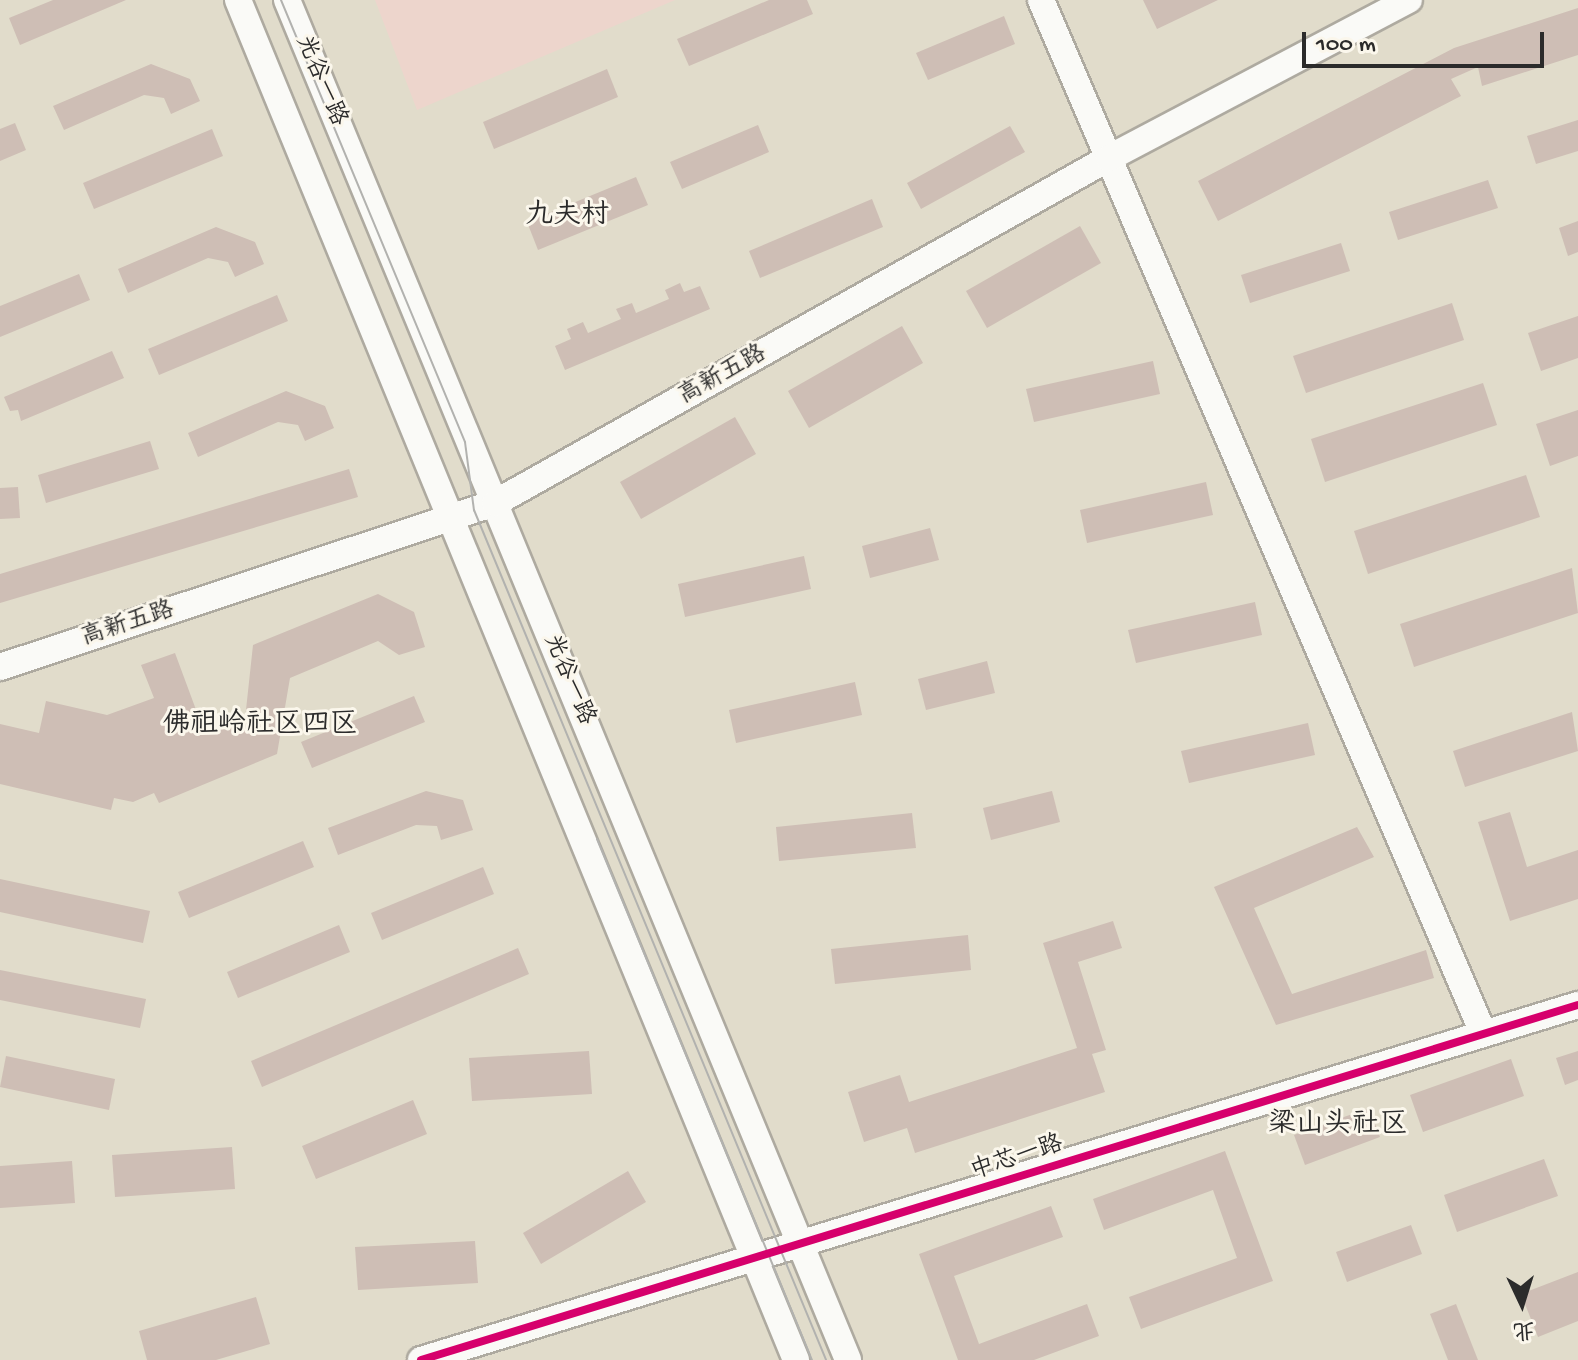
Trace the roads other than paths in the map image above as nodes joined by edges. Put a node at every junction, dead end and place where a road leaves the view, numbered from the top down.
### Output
1 (238, 0) edge
2 (287, 0) edge
3 (1041, 0) edge
4 (1054, 0) edge
5 (1409, 0) edge
6 (1114, 156) junction
7 (495, 503) junction
8 (451, 519) junction
9 (0, 667) edge
10 (1578, 1005) edge
11 (1489, 1031) junction
12 (800, 1242) junction
13 (755, 1259) junction
14 (421, 1360) edge
15 (796, 1360) edge
16 (848, 1360) edge

1 - 8 main road, 光谷一路
2 - 7 main road, 光谷一路
3 - 6 main road
4 - 6 main road
5 - 6 main road, 高新五路
6 - 7 main road, 高新五路
6 - 11 main road
7 - 8 main road, 高新五路
7 - 12 main road, 光谷一路
8 - 9 main road, 高新五路
8 - 13 main road, 光谷一路
10 - 11 main road, 中芯一路
11 - 12 main road, 中芯一路
12 - 13 main road, 中芯一路
12 - 16 main road, 光谷一路
13 - 14 main road, 中芯一路
13 - 15 main road, 光谷一路

